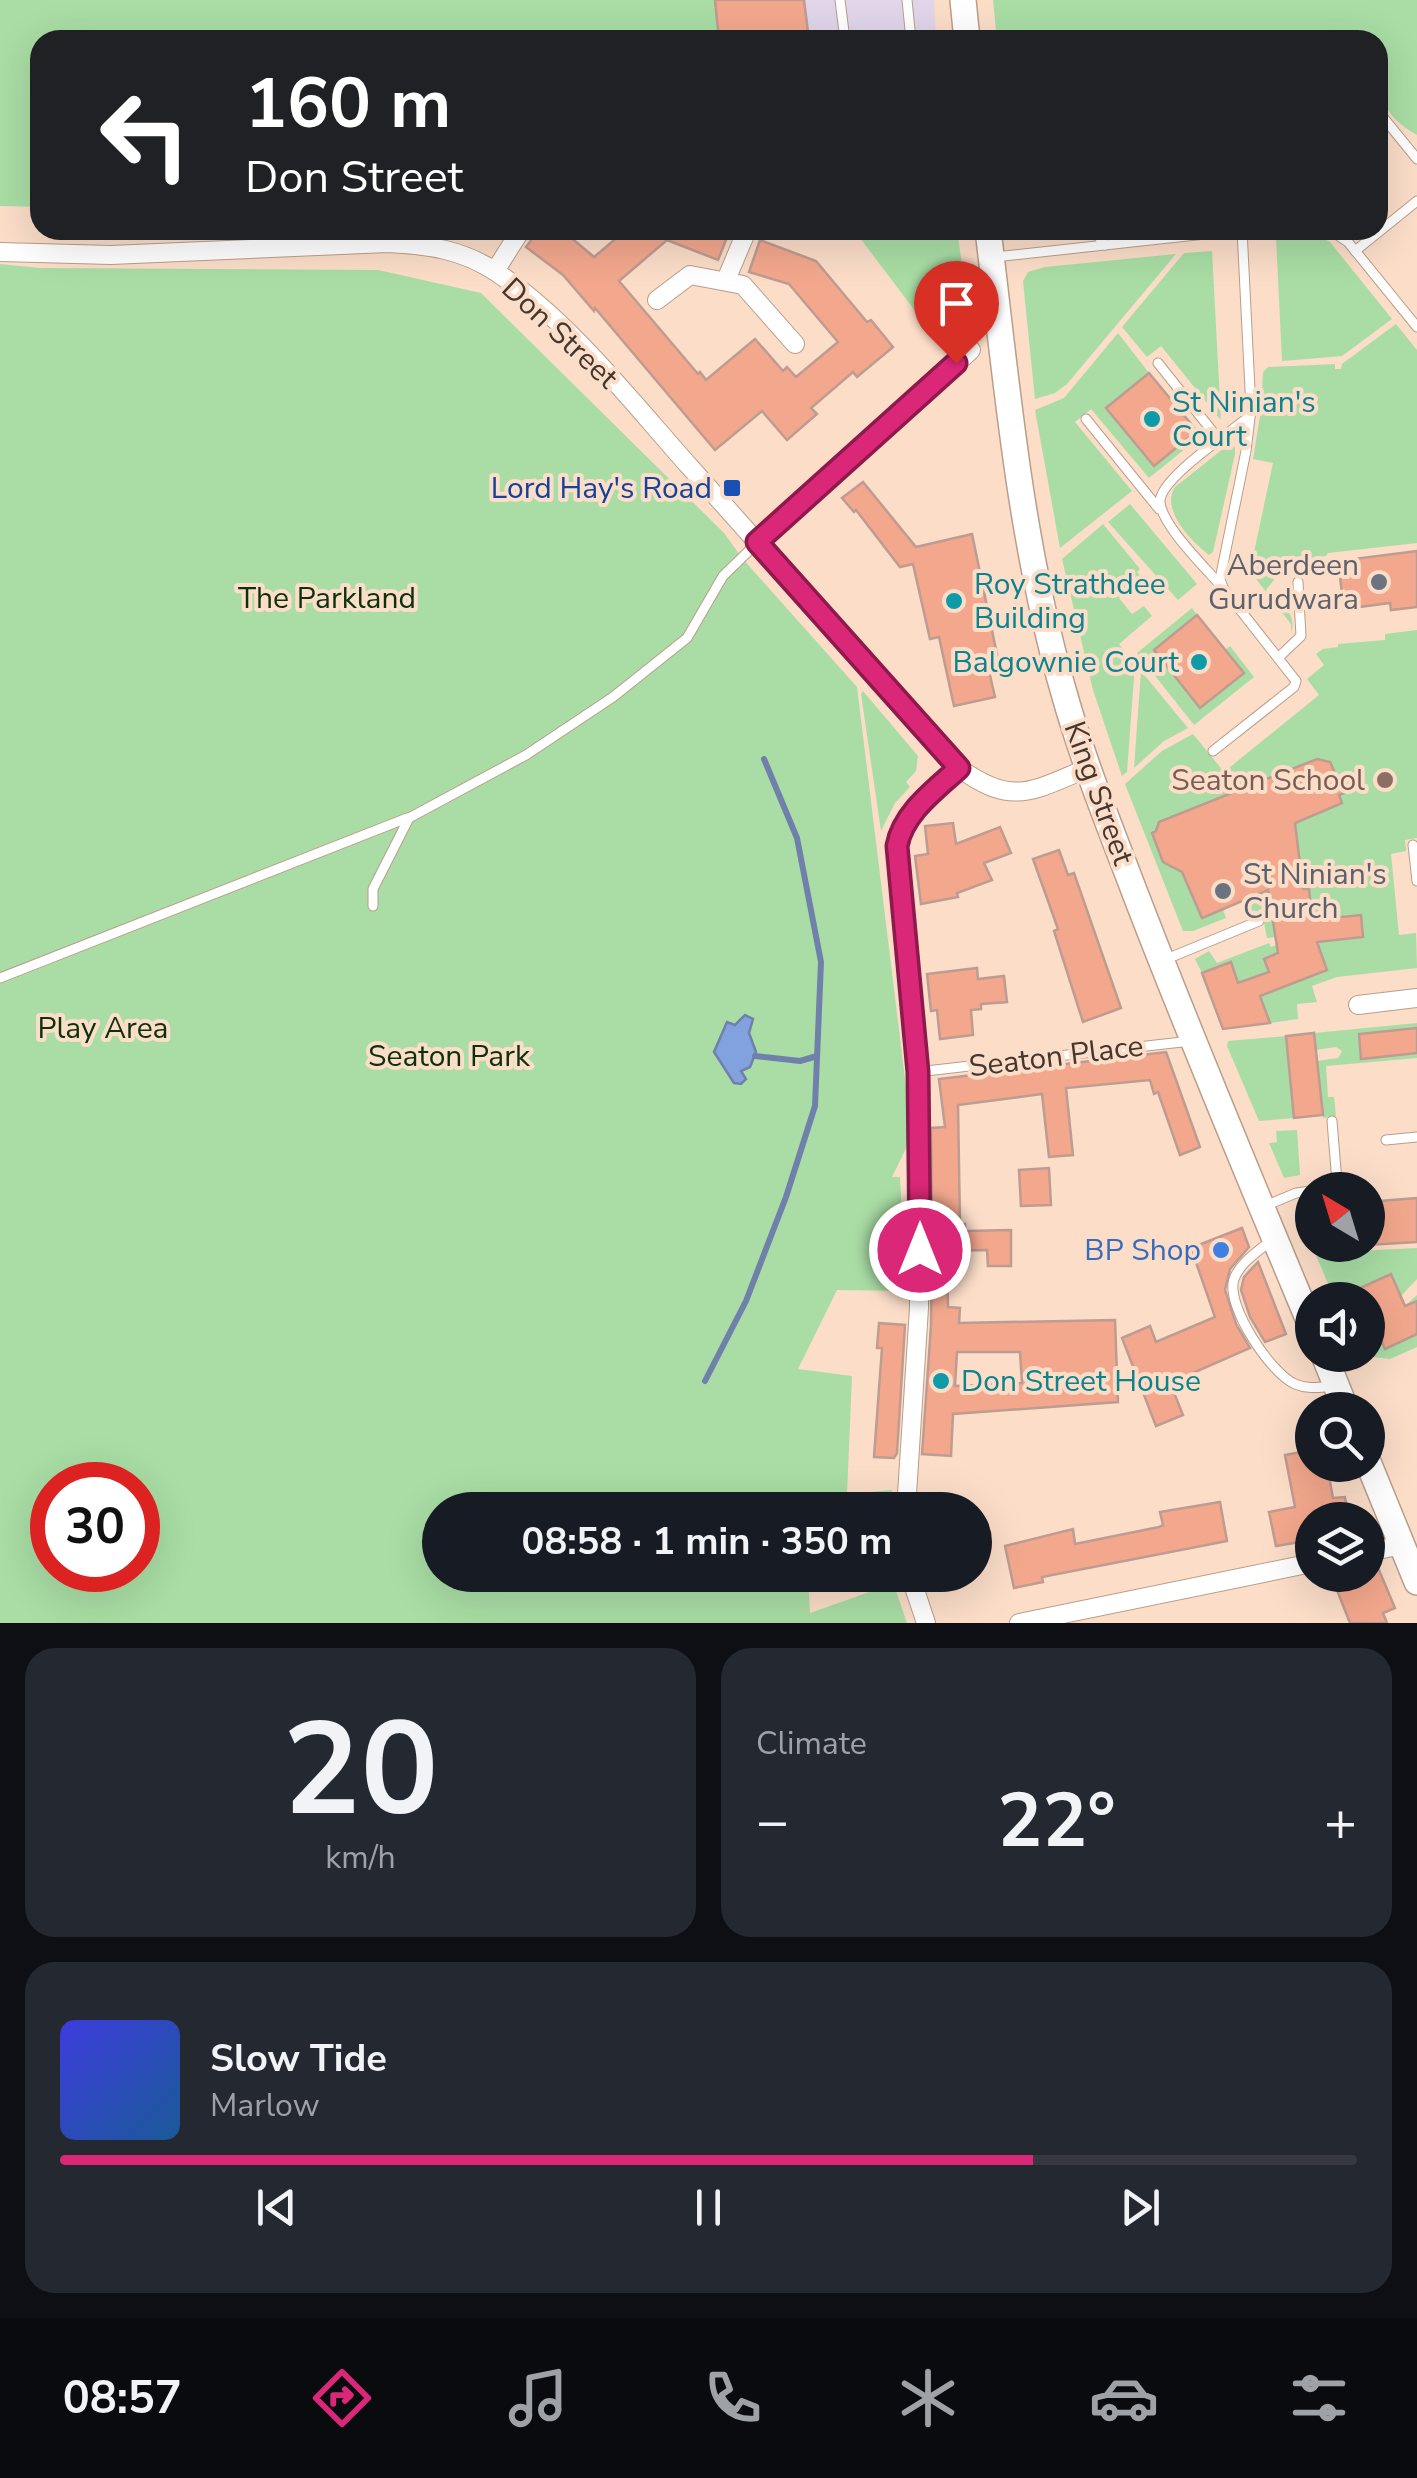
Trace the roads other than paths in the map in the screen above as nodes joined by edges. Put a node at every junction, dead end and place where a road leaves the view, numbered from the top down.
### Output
1 (840, 0) edge
2 (907, 0) edge
3 (963, 0) edge
4 (844, 30) edge
5 (910, 30) edge
6 (966, 30) edge
7 (1388, 123) edge
8 (1417, 159) edge
9 (1417, 201) edge
10 (1388, 221) edge
11 (514, 240) edge
12 (743, 240) edge
13 (989, 240) edge
14 (1101, 240) edge
15 (1149, 240) edge
16 (1242, 240) edge
17 (1343, 240) edge
18 (1348, 240) edge
19 (1360, 240) edge
20 (1106, 246) junction
21 (1351, 246) junction
22 (0, 252) edge
23 (992, 257) junction
24 (496, 272) junction
25 (726, 280) junction
26 (658, 300) dead end
27 (1417, 327) edge
28 (795, 344) dead end
29 (972, 350) dead end
30 (1158, 363) dead end
31 (1250, 416) junction
32 (1086, 419) dead end
33 (1220, 441) junction
34 (1164, 515) junction
35 (757, 542) junction
36 (1298, 582) dead end
37 (1223, 588) junction
38 (1278, 657) junction
39 (1214, 751) dead end
40 (959, 768) junction
41 (1088, 768) junction
42 (409, 818) junction
43 (1413, 845) dead end
44 (1417, 880) edge
45 (373, 906) dead end
46 (1259, 920) dead end
47 (1161, 961) junction
48 (0, 978) edge
49 (1417, 998) edge
50 (1358, 1006) dead end
51 (1194, 1040) junction
52 (918, 1072) junction
53 (1332, 1121) dead end
54 (1417, 1137) edge
55 (1386, 1140) dead end
56 (1336, 1172) edge
57 (1295, 1193) edge
58 (1263, 1208) junction
59 (1275, 1237) junction
60 (1295, 1286) edge
61 (1331, 1372) edge
62 (1336, 1386) junction
63 (1338, 1392) edge
64 (1376, 1482) edge
65 (907, 1492) edge
66 (1402, 1545) junction
67 (1385, 1548) edge
68 (1295, 1566) edge
69 (1417, 1582) edge
70 (916, 1592) edge
71 (926, 1623) edge
72 (1020, 1623) edge

1 - 4 lane
2 - 5 lane
3 - 6 main road
7 - 8 lane
9 - 10 lane
11 - 24 street
12 - 25 street
13 - 23 main road, King Street
14 - 20 lane
15 - 20 lane
16 - 31 lane
17 - 21 lane
18 - 21 lane
19 - 21 lane
20 - 23 lane
21 - 27 lane
22 - 24 street, Don Street
23 - 41 main road, King Street
24 - 35 street, Don Street
25 - 26 street
25 - 28 street
29 - 35 street
30 - 33 lane
31 - 33 lane
31 - 37 lane
32 - 34 lane
33 - 34 lane
34 - 37 lane
35 - 40 street, Don Street
35 - 42 lane
36 - 38 lane
37 - 38 lane
38 - 39 lane
40 - 41 street, Don Street
40 - 52 street
41 - 47 main road, King Street
42 - 45 lane
42 - 48 lane
43 - 44 lane
46 - 47 lane
47 - 51 main road, King Street
49 - 50 street
51 - 52 lane, Seaton Place
51 - 58 main road, King Street
52 - 65 street
53 - 56 lane
54 - 55 lane
57 - 58 lane
58 - 59 main road, King Street
59 - 60 main road, King Street
59 - 62 lane
61 - 62 main road
62 - 63 main road
64 - 66 main road
66 - 67 street
66 - 69 main road
68 - 72 street
70 - 71 street

